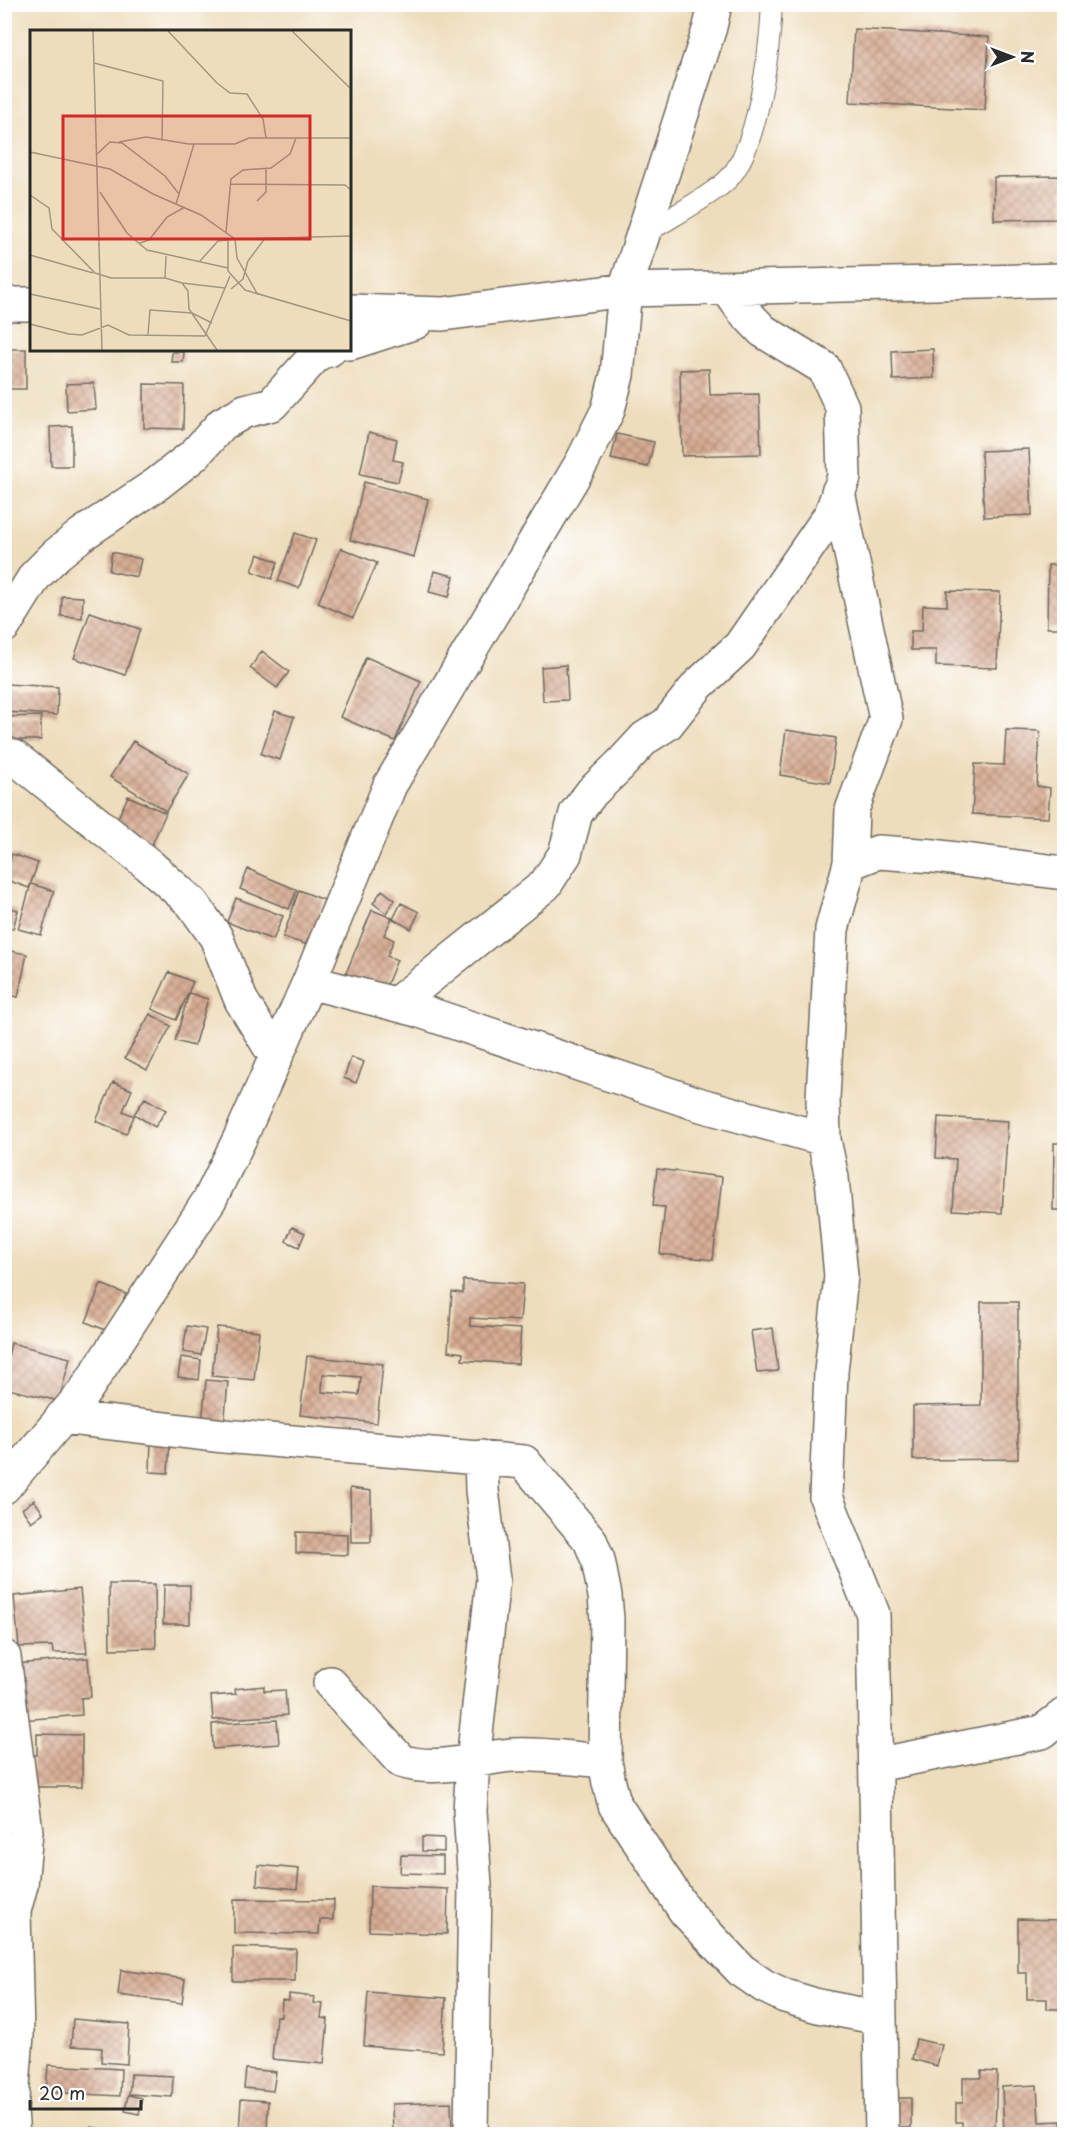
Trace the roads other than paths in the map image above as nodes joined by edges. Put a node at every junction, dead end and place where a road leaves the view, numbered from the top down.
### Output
1 (715, 4) edge
2 (772, 4) edge
3 (643, 235) junction
4 (1065, 280) edge
5 (727, 288) junction
6 (625, 290) junction
7 (4, 304) edge
8 (30, 304) edge
9 (351, 311) edge
10 (442, 314) junction
11 (351, 343) edge
12 (325, 351) edge
13 (838, 492) junction
14 (4, 626) edge
15 (4, 753) edge
16 (850, 863) junction
17 (1065, 873) edge
18 (309, 982) junction
19 (396, 1004) junction
20 (276, 1057) junction
21 (825, 1139) junction
22 (62, 1417) junction
23 (481, 1457) junction
24 (4, 1487) edge
25 (4, 1657) edge
26 (330, 1683) dead end
27 (1065, 1715) edge
28 (11, 1757) edge
29 (473, 1761) junction
30 (605, 1761) junction
31 (876, 1765) junction
32 (880, 2018) junction
33 (13, 2134) edge
34 (471, 2134) edge
35 (882, 2134) edge

1 - 3 street
2 - 3 lane
3 - 6 street
4 - 5 street
5 - 6 street
5 - 13 street
6 - 10 street
6 - 18 street
7 - 8 street
9 - 10 street
10 - 11 street
12 - 14 street
13 - 16 street
13 - 19 street
15 - 20 street
16 - 17 street
16 - 21 street
18 - 19 street
18 - 20 street
19 - 21 street
20 - 22 street
21 - 31 street
22 - 23 street
22 - 24 street
23 - 29 street
23 - 30 street
25 - 28 street
26 - 29 street
27 - 31 street
28 - 33 street
29 - 30 street
29 - 34 street
30 - 32 street
31 - 32 street
32 - 35 street

